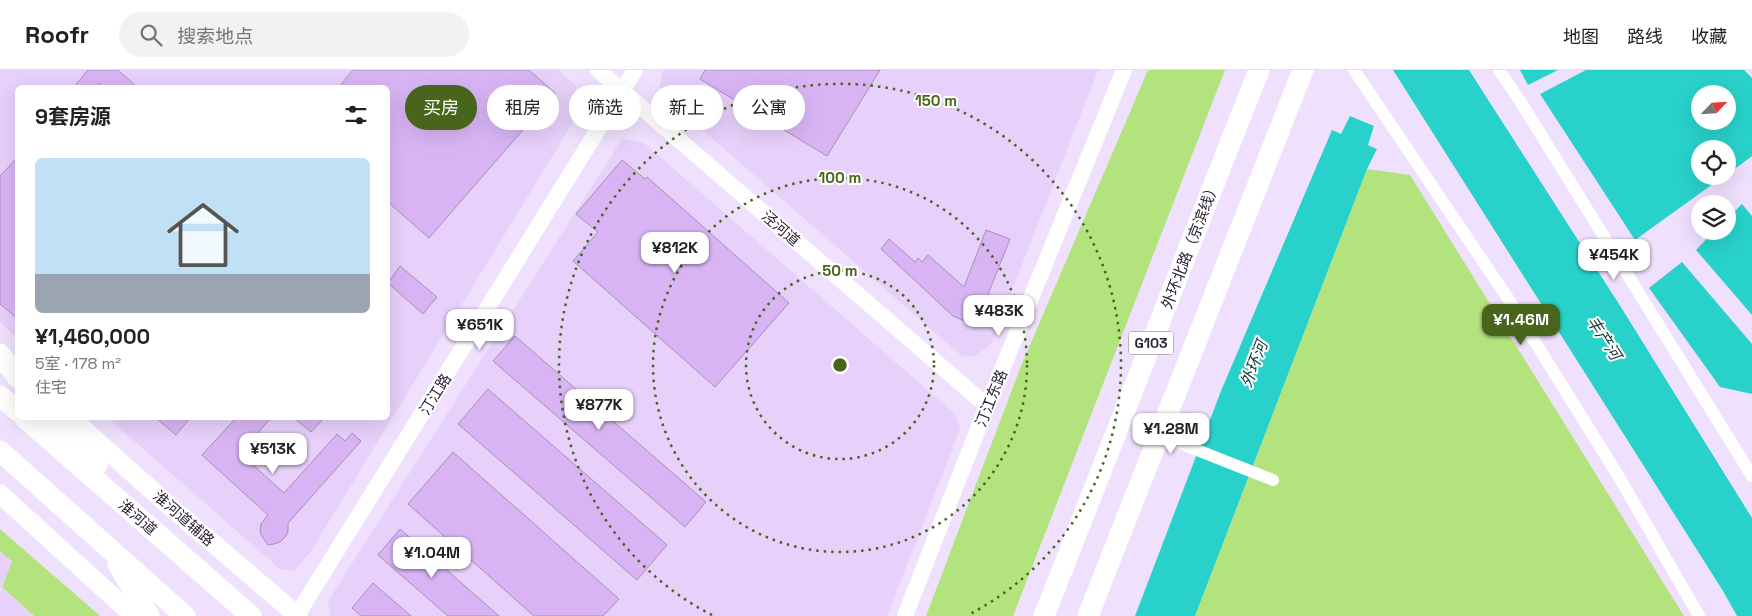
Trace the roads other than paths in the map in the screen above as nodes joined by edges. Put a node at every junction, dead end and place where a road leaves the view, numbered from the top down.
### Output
1 (598, 70) edge
2 (636, 70) edge
3 (1124, 70) edge
4 (1259, 70) edge
5 (1303, 70) edge
6 (1354, 70) edge
7 (1499, 70) edge
8 (614, 85) edge
9 (626, 85) edge
10 (641, 108) edge
11 (599, 130) edge
12 (0, 353) edge
13 (15, 366) edge
14 (15, 374) edge
15 (0, 396) edge
16 (987, 406) junction
17 (15, 408) edge
18 (27, 420) edge
19 (55, 420) edge
20 (73, 420) edge
21 (1159, 435) junction
22 (0, 451) edge
23 (1752, 476) edge
24 (1273, 480) dead end
25 (0, 494) edge
26 (134, 513) junction
27 (109, 549) junction
28 (134, 616) edge
29 (149, 616) edge
30 (185, 616) edge
31 (251, 616) edge
32 (298, 616) edge
33 (905, 616) edge
34 (1044, 616) edge
35 (1088, 616) edge
36 (1699, 616) edge

1 - 8 street, 泾河道
2 - 9 street, 汀江路
3 - 16 street, 汀江东路
4 - 34 highway, 外环北路（京滨线） / G103
5 - 21 highway, G103
6 - 36 street
7 - 23 street
10 - 16 street, 泾河道
11 - 32 street, 汀江路
12 - 13 main road
12 - 14 highway
15 - 17 highway
16 - 33 street, 汀江东路
18 - 26 highway, 淮河道
19 - 26 highway
20 - 32 main road, 淮河道辅路
21 - 24 street
21 - 35 highway, G103
22 - 27 highway
25 - 28 main road
26 - 31 highway, 淮河道
27 - 29 highway
27 - 30 highway

